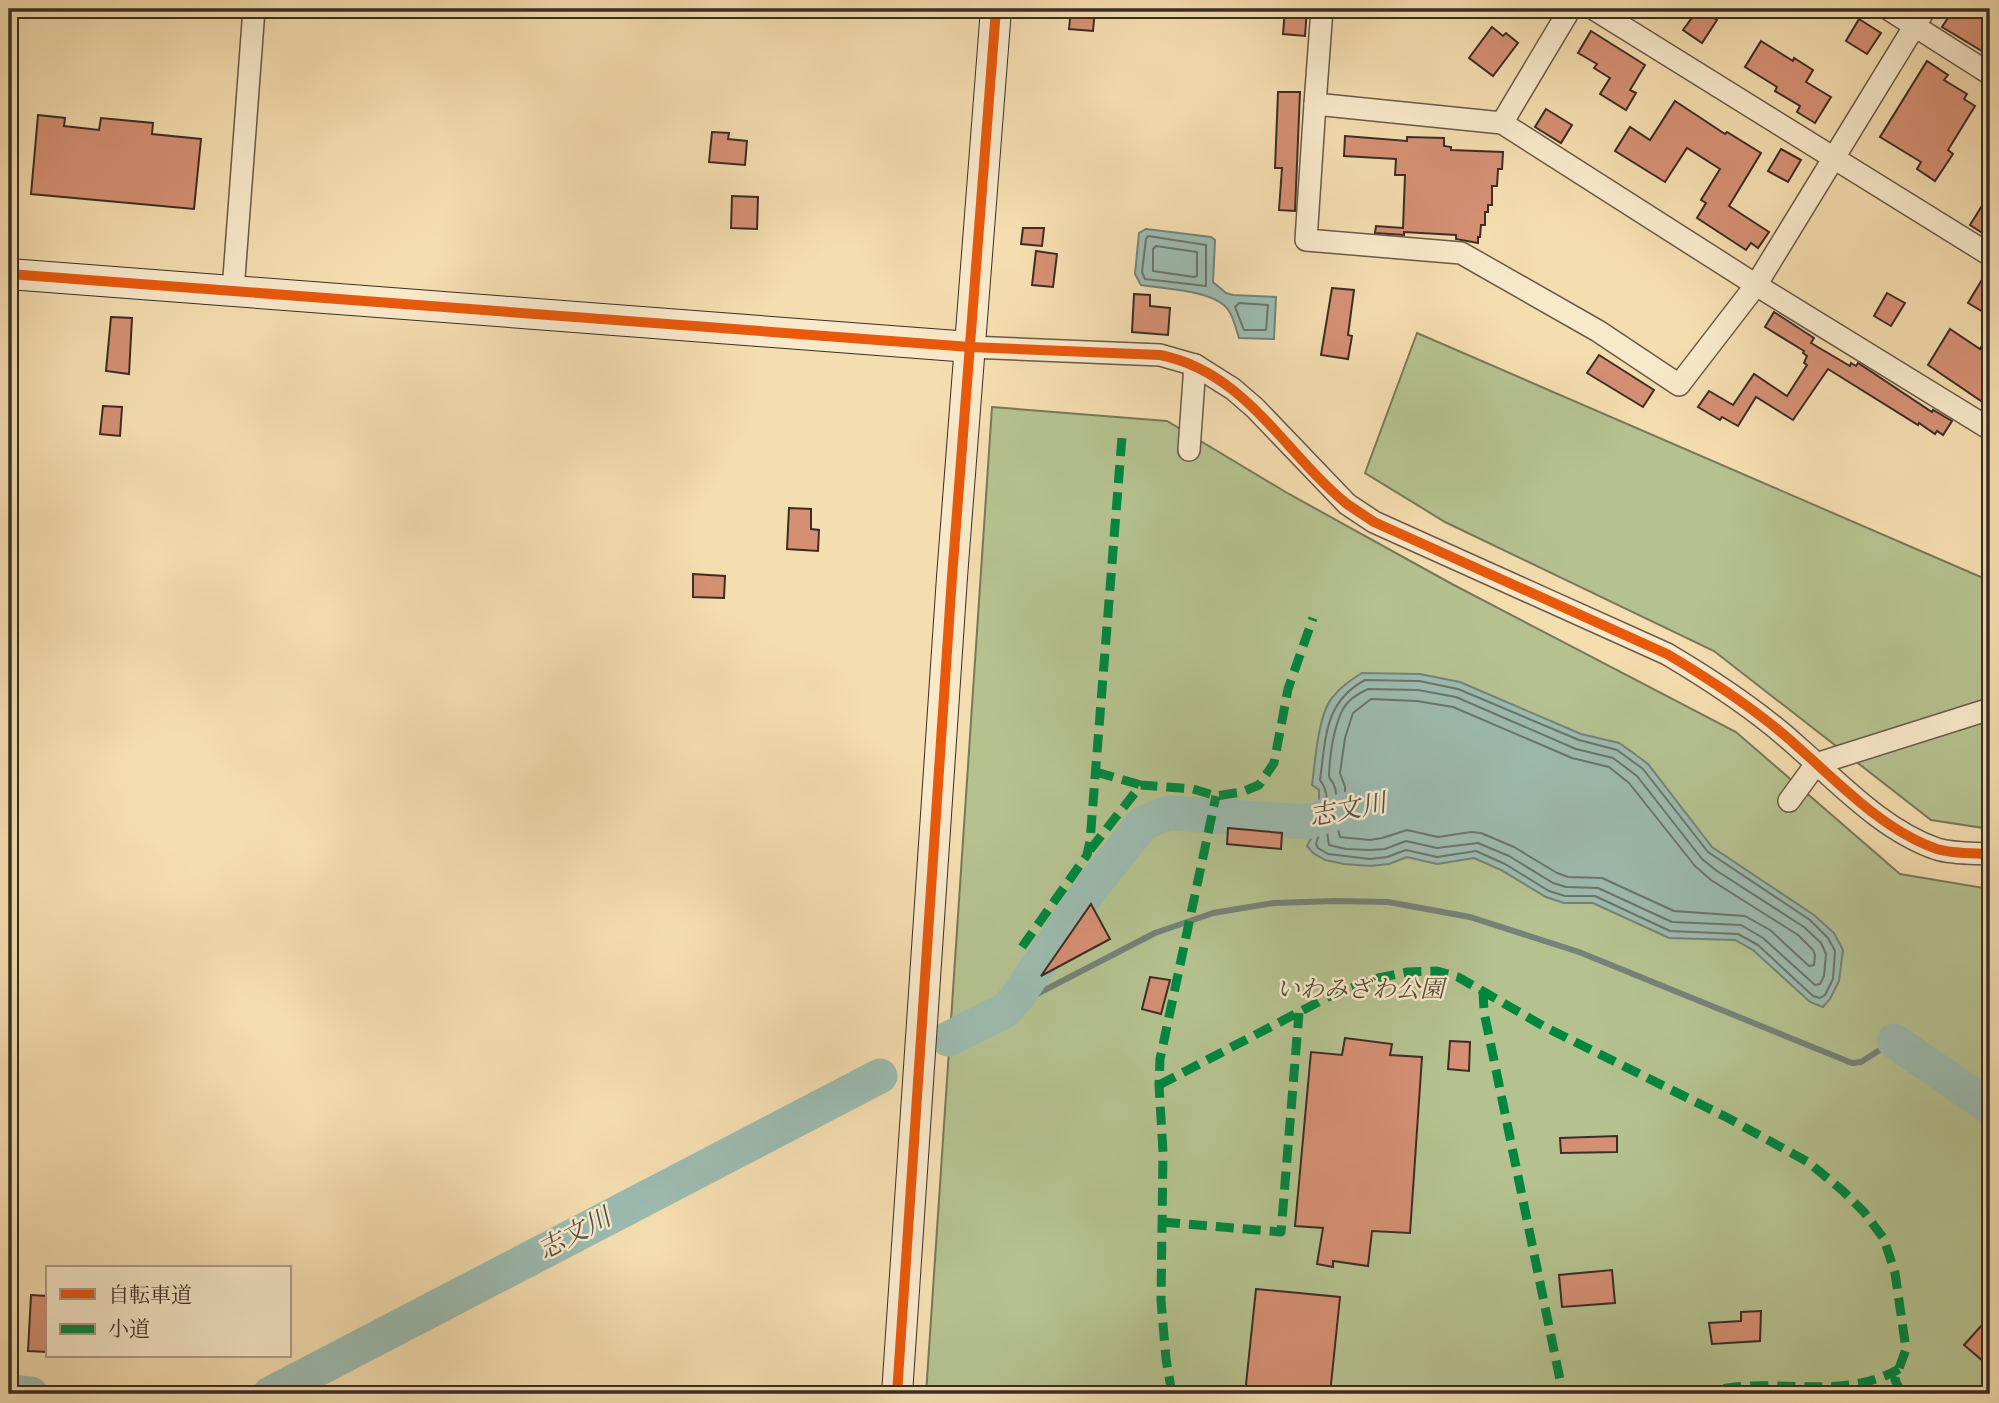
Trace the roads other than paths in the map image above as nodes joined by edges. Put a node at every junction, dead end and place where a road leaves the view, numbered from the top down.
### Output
1 (254, 9) edge
2 (996, 9) edge
3 (1322, 9) edge
4 (1570, 9) edge
5 (1594, 9) edge
6 (1888, 9) edge
7 (1920, 17) edge
8 (1990, 74) edge
9 (1315, 104) junction
10 (1502, 123) junction
11 (1834, 158) junction
12 (1990, 256) edge
13 (9, 274) edge
14 (1756, 285) junction
15 (233, 291) junction
16 (970, 347) junction
17 (1195, 365) junction
18 (1990, 429) edge
19 (1189, 450) dead end
20 (1990, 709) edge
21 (1816, 764) junction
22 (1789, 801) dead end
23 (1990, 854) edge
24 (897, 1394) edge

1 - 15 street
2 - 16 street
3 - 9 street
4 - 10 street
5 - 11 street
6 - 7 street
7 - 8 street
7 - 11 street
9 - 10 street
9 - 14 street
10 - 14 street
11 - 12 street
11 - 14 street
13 - 15 street
14 - 18 street
15 - 16 street
16 - 17 street
16 - 24 street
17 - 19 street
17 - 21 street
20 - 21 street
21 - 22 street
21 - 23 street

